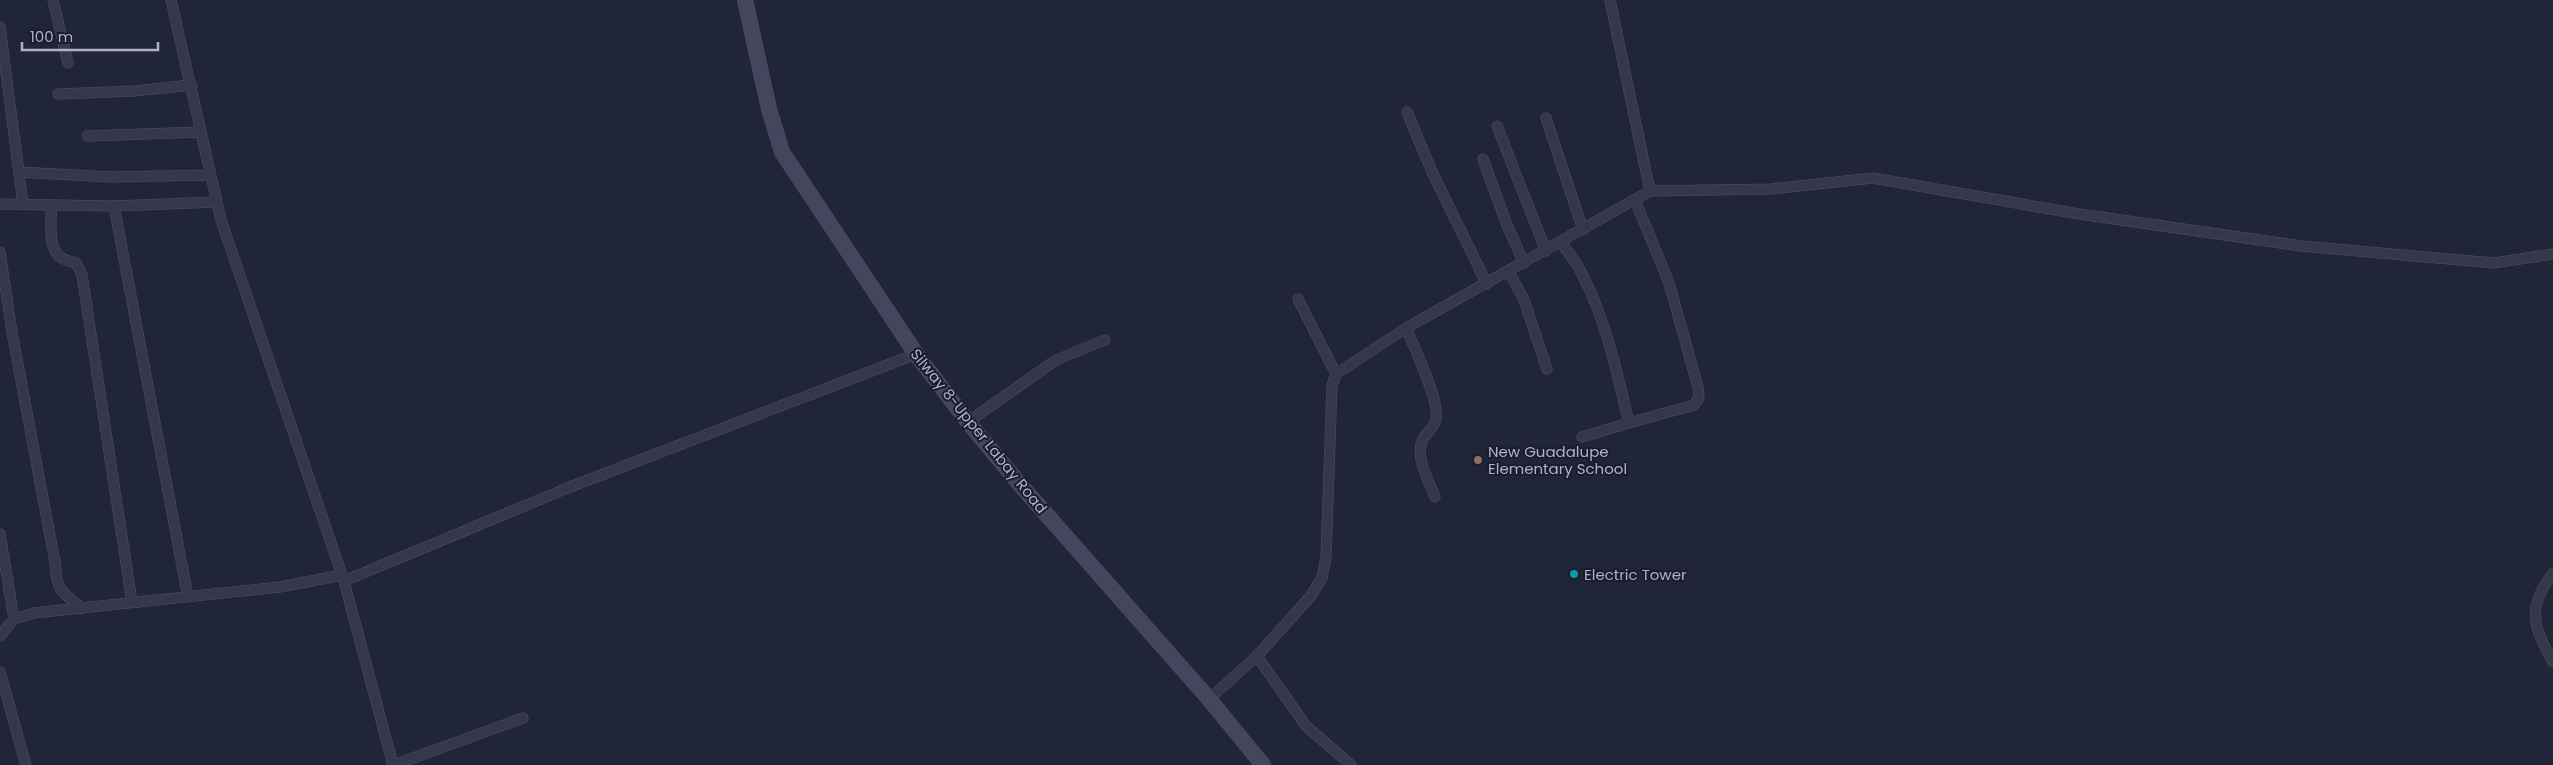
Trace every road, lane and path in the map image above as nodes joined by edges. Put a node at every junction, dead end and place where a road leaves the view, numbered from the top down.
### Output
1 (53, 0) edge
2 (171, 0) edge
3 (745, 0) edge
4 (1610, 0) edge
5 (0, 27) edge
6 (68, 63) dead end
7 (192, 85) junction
8 (58, 94) dead end
9 (1407, 112) dead end
10 (1546, 118) dead end
11 (1497, 126) dead end
12 (202, 132) junction
13 (87, 136) dead end
14 (1483, 159) dead end
15 (19, 172) junction
16 (210, 174) junction
17 (1650, 191) junction
18 (1635, 200) junction
19 (216, 202) junction
20 (0, 204) edge
21 (23, 204) junction
22 (51, 206) junction
23 (114, 206) junction
24 (1582, 230) junction
25 (1561, 242) junction
26 (1546, 251) junction
27 (0, 252) edge
28 (2551, 257) edge
29 (1524, 263) junction
30 (1509, 272) junction
31 (1487, 284) junction
32 (1298, 298) dead end
33 (1406, 328) junction
34 (1105, 340) dead end
35 (916, 354) junction
36 (1547, 369) dead end
37 (1336, 374) junction
38 (968, 422) junction
39 (1629, 423) junction
40 (1582, 437) dead end
41 (1435, 497) dead end
42 (0, 534) edge
43 (2553, 573) edge
44 (343, 578) junction
45 (188, 596) junction
46 (132, 602) junction
47 (82, 608) junction
48 (14, 619) junction
49 (0, 636) edge
50 (1257, 656) junction
51 (2553, 662) edge
52 (0, 672) edge
53 (1209, 699) junction
54 (523, 718) dead end
55 (26, 765) edge
56 (394, 765) edge
57 (1263, 765) edge
58 (1351, 765) edge

1 - 6 street
2 - 7 street
3 - 35 main road, Silway 8-Upper Labay Road
4 - 17 street
5 - 15 street
7 - 8 street
7 - 12 street
9 - 31 street
10 - 24 street
11 - 26 street
12 - 13 street
12 - 16 street
14 - 29 street
15 - 16 street
15 - 21 street
16 - 19 street
17 - 18 street
17 - 28 street
18 - 24 street
18 - 39 street
19 - 23 street
19 - 44 street
20 - 21 street
21 - 22 street
22 - 23 street
22 - 46 street
23 - 45 street
24 - 25 street
25 - 26 street
25 - 39 street
26 - 29 street
27 - 47 street
29 - 30 street
30 - 31 street
30 - 36 street
31 - 33 street
32 - 37 street
33 - 37 street
33 - 41 street
34 - 38 street
35 - 38 main road, Silway 8-Upper Labay Road
35 - 44 street
37 - 50 street
38 - 53 main road, Silway 8-Upper Labay Road
39 - 40 street
42 - 48 street
43 - 51 street
44 - 45 street
44 - 56 street
45 - 46 street
46 - 47 street
47 - 48 street
48 - 49 street
50 - 53 street
50 - 58 street
52 - 55 street
53 - 57 main road, Silway 8-Upper Labay Road
54 - 56 street

